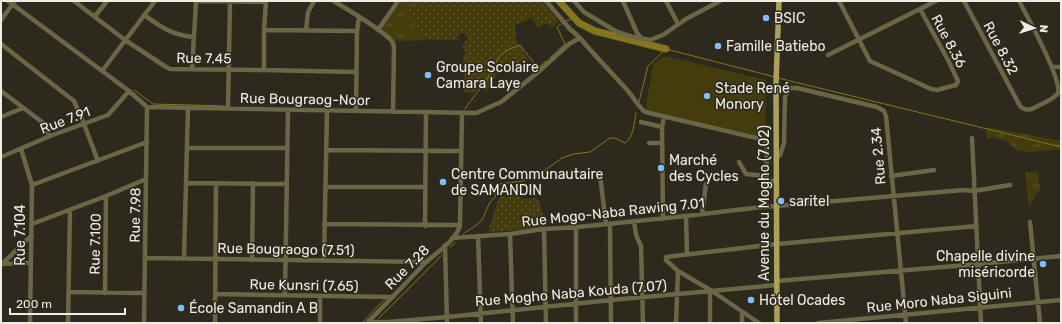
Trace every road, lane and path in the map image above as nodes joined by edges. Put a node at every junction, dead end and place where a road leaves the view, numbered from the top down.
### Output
1 (74, 1) edge
2 (107, 1) edge
3 (155, 1) edge
4 (314, 1) edge
5 (334, 1) edge
6 (546, 1) edge
7 (574, 1) edge
8 (623, 1) edge
9 (666, 1) edge
10 (707, 1) edge
11 (720, 1) edge
12 (779, 1) edge
13 (840, 1) edge
14 (936, 1) edge
15 (964, 1) edge
16 (1019, 1) edge
17 (12, 2) edge
18 (196, 2) edge
19 (230, 2) junction
20 (266, 2) edge
21 (397, 2) edge
22 (710, 6) junction
23 (920, 9) junction
24 (95, 16) junction
25 (144, 16) junction
26 (359, 18) junction
27 (1, 20) edge
28 (678, 24) junction
29 (264, 30) junction
30 (306, 30) junction
31 (378, 30) junction
32 (357, 31) junction
33 (193, 37) junction
34 (580, 38) junction
35 (642, 39) junction
36 (125, 40) junction
37 (859, 40) junction
38 (1, 44) edge
39 (828, 55) dead end
40 (1054, 67) junction
41 (1061, 67) edge
42 (192, 69) junction
43 (102, 70) junction
44 (229, 70) junction
45 (264, 70) junction
46 (356, 72) junction
47 (1, 91) edge
48 (129, 91) junction
49 (147, 107) junction
50 (23, 108) junction
51 (188, 108) junction
52 (228, 108) junction
53 (288, 110) junction
54 (326, 110) junction
55 (356, 111) junction
56 (393, 112) junction
57 (426, 112) junction
58 (462, 113) junction
59 (1, 117) edge
60 (664, 117) junction
61 (641, 122) dead end
62 (84, 124) junction
63 (662, 127) junction
64 (50, 136) junction
65 (972, 138) dead end
66 (146, 142) junction
67 (649, 143) dead end
68 (662, 143) junction
69 (187, 148) junction
70 (287, 148) junction
71 (21, 149) junction
72 (326, 150) junction
73 (426, 151) junction
74 (461, 151) junction
75 (1, 157) edge
76 (776, 160) junction
77 (98, 161) junction
78 (739, 162) dead end
79 (934, 170) dead end
80 (600, 175) dead end
81 (891, 176) junction
82 (766, 178) junction
83 (146, 179) junction
84 (776, 181) junction
85 (186, 183) junction
86 (216, 183) junction
87 (253, 183) junction
88 (287, 184) junction
89 (706, 184) dead end
90 (1010, 185) dead end
91 (32, 186) junction
92 (325, 187) junction
93 (425, 187) junction
94 (974, 190) junction
95 (893, 195) junction
96 (106, 196) junction
97 (777, 206) junction
98 (766, 207) junction
99 (70, 210) junction
100 (702, 214) junction
101 (686, 216) junction
102 (663, 219) junction
103 (634, 222) junction
104 (1030, 222) dead end
105 (32, 224) junction
106 (324, 224) junction
107 (608, 224) junction
108 (460, 225) junction
109 (425, 226) junction
110 (977, 226) junction
111 (576, 228) junction
112 (544, 229) junction
113 (896, 232) junction
114 (510, 234) junction
115 (32, 235) junction
116 (478, 236) junction
117 (452, 238) junction
118 (777, 244) junction
119 (445, 245) junction
120 (687, 254) junction
121 (1061, 256) edge
122 (145, 258) junction
123 (184, 258) junction
124 (1034, 258) junction
125 (216, 259) junction
126 (252, 260) junction
127 (285, 260) junction
128 (324, 260) junction
129 (427, 262) junction
130 (2, 264) edge
131 (31, 264) junction
132 (979, 264) junction
133 (678, 271) junction
134 (901, 271) junction
135 (777, 283) junction
136 (711, 291) junction
137 (69, 292) junction
138 (105, 293) junction
139 (144, 293) junction
140 (215, 294) junction
141 (676, 294) junction
142 (285, 295) junction
143 (320, 296) junction
144 (393, 297) junction
145 (644, 297) junction
146 (611, 300) junction
147 (1061, 300) edge
148 (1038, 301) junction
149 (576, 304) junction
150 (546, 308) junction
151 (980, 308) junction
152 (513, 311) junction
153 (742, 312) junction
154 (481, 313) junction
155 (905, 315) junction
156 (447, 317) junction
157 (368, 322) edge
158 (30, 323) edge
159 (68, 323) edge
160 (144, 323) edge
161 (215, 323) edge
162 (320, 323) edge
163 (447, 323) edge
164 (481, 323) edge
165 (513, 323) edge
166 (546, 323) edge
167 (576, 323) edge
168 (611, 323) edge
169 (643, 323) edge
170 (676, 323) edge
171 (710, 323) edge
172 (742, 323) edge
173 (759, 323) edge
174 (777, 323) edge
175 (818, 323) edge
176 (906, 323) edge
177 (981, 323) edge
178 (1040, 323) edge

1 - 24 street, Rue 7.45
2 - 24 street
3 - 25 street
4 - 30 street
5 - 26 street
6 - 34 street
7 - 35 street
8 - 35 street
9 - 28 street
10 - 22 street
11 - 22 street
12 - 76 main road, Avenue du Mogho (7.02)
13 - 37 street
14 - 23 street
15 - 40 street, Rue 8.32
16 - 40 street
17 - 27 street
17 - 43 street
18 - 19 street
18 - 33 street
19 - 20 street
19 - 44 street
20 - 29 street
21 - 31 street
22 - 28 street
23 - 37 street
23 - 37 street, Rue 8.36
24 - 36 street, Rue 7.45
25 - 33 street
25 - 36 street
26 - 31 street
26 - 32 street
28 - 35 street
29 - 30 street
29 - 45 street
30 - 32 street
31 - 56 street
32 - 46 street
33 - 42 street
34 - 58 street, Rue Bougraog-Noor
34 - 60 street
36 - 42 street, Rue 7.45
36 - 43 street
37 - 39 street
38 - 62 street
40 - 41 street
42 - 44 street, Rue 7.45
43 - 48 street
44 - 45 street, Rue 7.45
44 - 52 street
45 - 46 street, Rue 7.45
46 - 55 street
47 - 50 street
48 - 49 street
48 - 62 street, Rue 7.91
49 - 51 street, Rue Bougraog-Noor
49 - 66 street, Rue 7.98
50 - 59 street
50 - 64 street
51 - 52 street, Rue Bougraog-Noor
51 - 69 street
52 - 53 street, Rue Bougraog-Noor
53 - 54 street, Rue Bougraog-Noor
53 - 70 street
54 - 55 street, Rue Bougraog-Noor
54 - 72 street
55 - 56 street, Rue Bougraog-Noor
56 - 57 street, Rue Bougraog-Noor
57 - 58 street, Rue Bougraog-Noor
57 - 73 street
58 - 74 street
60 - 63 street
60 - 82 street
61 - 63 street
62 - 64 street, Rue 7.91
62 - 77 street
63 - 68 street
64 - 71 street, Rue 7.91
65 - 94 street
66 - 77 street
66 - 83 street, Rue 7.98
67 - 68 street
68 - 102 street
69 - 70 street
69 - 85 street
70 - 88 street
71 - 75 street, Rue 7.91
71 - 91 street, Rue 7.104
72 - 73 street
72 - 92 street
73 - 74 street
73 - 93 street
74 - 108 street
76 - 81 street, Rue 2.34
76 - 84 main road, Avenue du Mogho (7.02)
77 - 91 street
78 - 82 street
79 - 81 street
80 - 107 street
81 - 95 street, Rue 2.34
82 - 84 street
82 - 98 street
83 - 96 street
83 - 122 street, Rue 7.98
84 - 97 main road, Avenue du Mogho (7.02)
85 - 86 street
85 - 123 street
86 - 87 street
86 - 125 street
87 - 88 street
87 - 126 street
88 - 127 street
89 - 100 street
90 - 94 street, Rue Mogo-Naba Rawing 7.01
91 - 105 street, Rue 7.104
92 - 93 street
92 - 106 street
93 - 109 street
94 - 95 street, Rue Mogo-Naba Rawing 7.01
94 - 110 street
95 - 97 street, Rue Mogo-Naba Rawing 7.01
95 - 113 street, Rue 2.34
96 - 99 street
96 - 138 street, Rue 7.100
97 - 98 street, Rue Mogo-Naba Rawing 7.01
97 - 118 main road, Avenue du Mogho (7.02)
98 - 100 street, Rue Mogo-Naba Rawing 7.01
99 - 105 street
99 - 137 street
100 - 101 street, Rue Mogo-Naba Rawing 7.01
101 - 102 street, Rue Mogo-Naba Rawing 7.01
101 - 120 street
102 - 103 street, Rue Mogo-Naba Rawing 7.01
103 - 107 street, Rue Mogo-Naba Rawing 7.01
103 - 145 street
104 - 124 street
105 - 115 street, Rue 7.104
106 - 109 street
106 - 128 street
107 - 111 street, Rue Mogo-Naba Rawing 7.01
107 - 146 street
108 - 109 street
108 - 117 street, Rue 7.28
110 - 113 street
110 - 132 street
111 - 112 street, Rue Mogo-Naba Rawing 7.01
111 - 149 street
112 - 114 street, Rue Mogo-Naba Rawing 7.01
112 - 150 street
113 - 118 street
113 - 134 street, Rue 2.34
114 - 116 street, Rue Mogo-Naba Rawing 7.01
114 - 152 street
115 - 130 street
115 - 131 street, Rue 7.104
116 - 117 street, Rue Mogo-Naba Rawing 7.01
116 - 154 street
117 - 119 street, Rue 7.28
118 - 120 street
118 - 135 main road, Avenue du Mogho (7.02)
119 - 129 street, Rue 7.28
119 - 156 street
120 - 133 street
121 - 124 street, Rue Mogho Naba Kouda (7.07)
122 - 123 street, Rue Bougraogo (7.51)
122 - 139 street, Rue 7.98
123 - 125 street, Rue Bougraogo (7.51)
124 - 132 street, Rue Mogho Naba Kouda (7.07)
124 - 148 street
125 - 126 street, Rue Bougraogo (7.51)
125 - 140 street
126 - 127 street, Rue Bougraogo (7.51)
127 - 128 street, Rue Bougraogo (7.51)
127 - 142 street
128 - 129 street, Rue Bougraogo (7.51)
129 - 144 street, Rue 7.28
130 - 131 street
131 - 158 street, Rue 7.104
132 - 134 street, Rue Mogho Naba Kouda (7.07)
132 - 151 street
133 - 136 street
133 - 141 street
134 - 135 street, Rue Mogho Naba Kouda (7.07)
134 - 155 street, Rue 2.34
135 - 136 street, Rue Mogho Naba Kouda (7.07)
135 - 174 main road, Avenue du Mogho (7.02)
136 - 141 street, Rue Mogho Naba Kouda (7.07)
136 - 153 street
136 - 171 street
137 - 138 street
137 - 159 street
138 - 139 street
139 - 160 street, Rue 7.98
140 - 142 street, Rue Kunsri (7.65)
140 - 161 street
141 - 145 street, Rue Mogho Naba Kouda (7.07)
141 - 170 street
142 - 143 street, Rue Kunsri (7.65)
143 - 144 street, Rue Kunsri (7.65)
143 - 162 street
144 - 157 street, Rue 7.28
145 - 146 street, Rue Mogho Naba Kouda (7.07)
145 - 169 street
146 - 149 street, Rue Mogho Naba Kouda (7.07)
146 - 168 street
147 - 148 street, Rue Moro Naba Siguini
148 - 151 street, Rue Moro Naba Siguini
148 - 178 street
149 - 150 street, Rue Mogho Naba Kouda (7.07)
149 - 167 street
150 - 152 street, Rue Mogho Naba Kouda (7.07)
150 - 166 street
151 - 155 street, Rue Moro Naba Siguini
151 - 177 street
152 - 154 street, Rue Mogho Naba Kouda (7.07)
152 - 165 street
153 - 172 street
153 - 173 street
154 - 156 street, Rue Mogho Naba Kouda (7.07)
154 - 164 street
155 - 175 street, Rue Moro Naba Siguini
155 - 176 street, Rue 2.34
156 - 157 street, Rue Mogho Naba Kouda (7.07)
156 - 163 street

